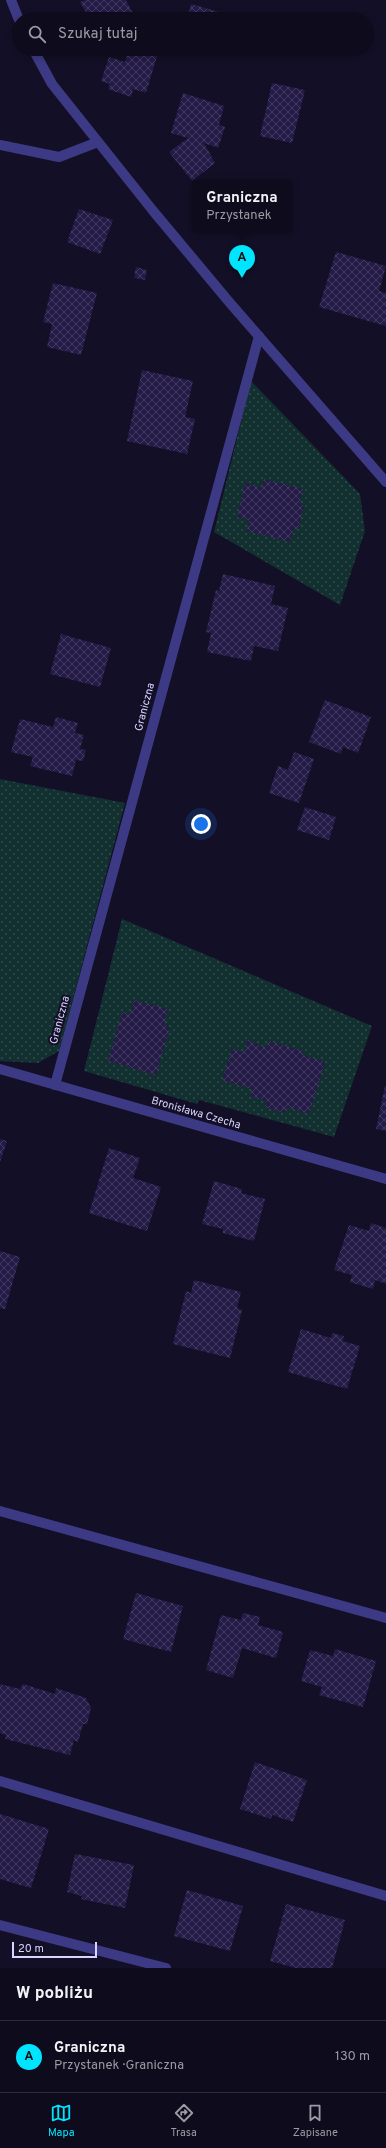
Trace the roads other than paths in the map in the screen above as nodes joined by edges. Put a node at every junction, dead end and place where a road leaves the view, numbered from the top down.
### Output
1 (11, 0) edge
2 (16, 12) edge
3 (37, 56) edge
4 (98, 142) junction
5 (0, 145) edge
6 (259, 336) junction
7 (386, 482) edge
8 (0, 1069) edge
9 (55, 1085) junction
10 (386, 1179) edge
11 (0, 1511) edge
12 (386, 1618) edge
13 (0, 1781) edge
14 (386, 1896) edge
15 (0, 1925) edge
16 (166, 1968) edge

1 - 2 street
3 - 4 street
4 - 5 street
4 - 6 street
6 - 7 street
6 - 9 street, Graniczna
8 - 9 street, Bronisława Czecha
9 - 10 street, Bronisława Czecha
11 - 12 street
13 - 14 street
15 - 16 street

